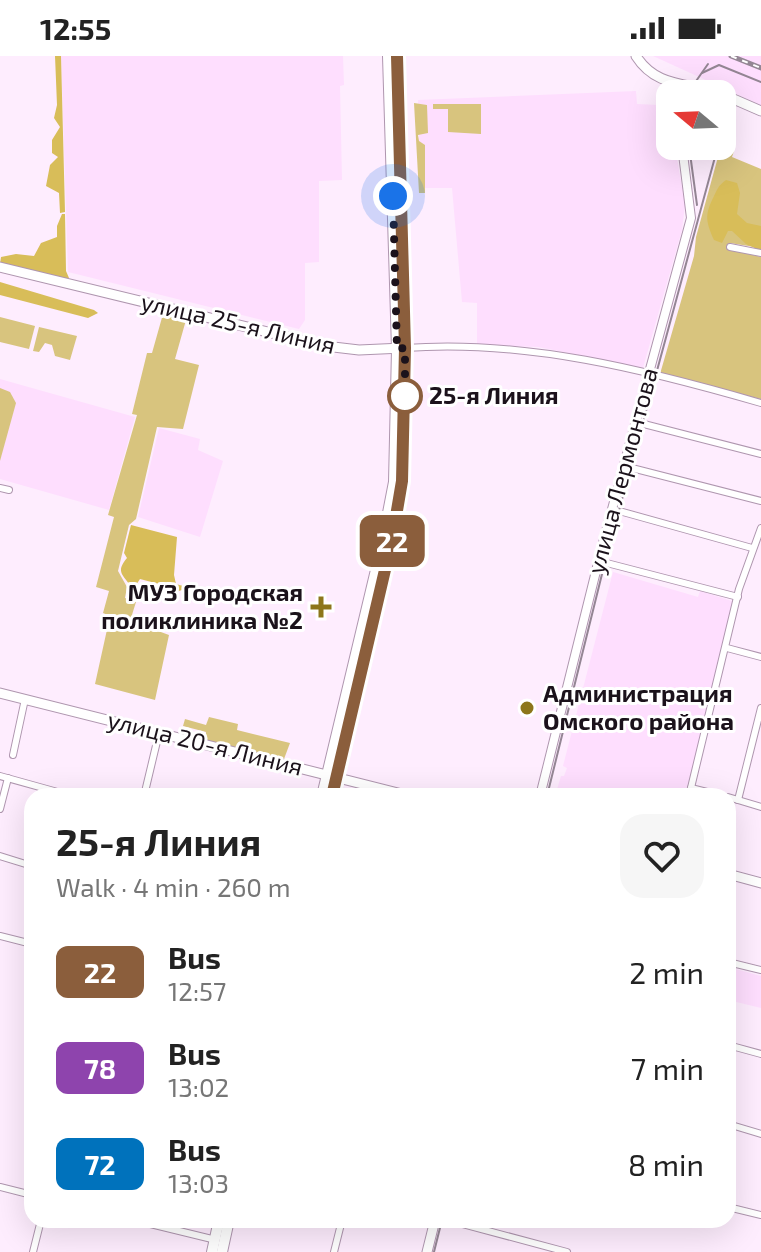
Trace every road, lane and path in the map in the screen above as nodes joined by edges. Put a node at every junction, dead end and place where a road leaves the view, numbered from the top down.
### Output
1 (388, 56) edge
2 (397, 56) edge
3 (636, 56) edge
4 (662, 80) edge
5 (736, 100) edge
6 (761, 111) edge
7 (684, 160) edge
8 (730, 247) dead end
9 (761, 253) edge
10 (0, 267) edge
11 (401, 348) junction
12 (649, 374) junction
13 (761, 403) edge
14 (636, 422) junction
15 (761, 454) edge
16 (624, 466) junction
17 (0, 488) edge
18 (9, 490) dead end
19 (761, 501) edge
20 (612, 509) junction
21 (761, 528) edge
22 (759, 540) edge
23 (752, 548) junction
24 (599, 561) junction
25 (738, 597) junction
26 (727, 648) junction
27 (761, 657) edge
28 (0, 693) edge
29 (25, 699) junction
30 (761, 708) edge
31 (159, 733) junction
32 (13, 755) dead end
33 (332, 776) junction
34 (4, 777) edge
35 (43, 788) edge
36 (146, 788) edge
37 (326, 788) edge
38 (332, 788) edge
39 (379, 788) edge
40 (542, 788) edge
41 (691, 788) edge
42 (738, 800) joint
43 (761, 807) edge
44 (0, 809) edge
45 (0, 856) edge
46 (24, 864) edge
47 (736, 876) edge
48 (761, 883) edge
49 (0, 936) edge
50 (24, 942) edge
51 (736, 964) edge
52 (761, 970) edge
53 (736, 1047) edge
54 (761, 1054) edge
55 (736, 1126) edge
56 (761, 1134) edge
57 (0, 1187) edge
58 (24, 1193) edge
59 (736, 1209) edge
60 (761, 1215) edge
61 (39, 1228) edge
62 (162, 1228) edge
63 (340, 1228) edge
64 (433, 1228) edge
65 (477, 1228) edge
66 (220, 1245) edge
67 (33, 1252) edge
68 (212, 1252) edge
69 (334, 1252) edge
70 (427, 1252) edge
71 (567, 1252) edge

1 - 11 main road
2 - 11 main road
3 - 4 main road
5 - 6 main road
7 - 12 street, улица Лермонтова
8 - 9 street
10 - 11 main road, улица 25-я Линия
11 - 12 street, улица 25-я Линия
11 - 33 main road
12 - 13 street, улица 25-я Линия
12 - 14 street, улица Лермонтова
14 - 15 street
14 - 16 street, улица Лермонтова
16 - 19 street
16 - 20 street, улица Лермонтова
17 - 18 street
20 - 23 street
20 - 24 street, улица Лермонтова
21 - 22 street
22 - 23 street
23 - 25 street
24 - 25 street
24 - 40 street, улица Лермонтова
25 - 26 street
26 - 27 street
26 - 41 street
28 - 29 main road, улица 20-я Линия
29 - 31 main road, улица 20-я Линия
29 - 32 street
30 - 42 street
31 - 33 main road, улица 20-я Линия
31 - 36 street
33 - 37 main road
33 - 38 main road
33 - 39 main road, улица 20-я Линия
34 - 35 street
34 - 44 street
42 - 43 street
45 - 46 street
47 - 48 main road
49 - 50 street
51 - 52 street
53 - 54 street
55 - 56 street
57 - 58 street
59 - 60 street
61 - 67 street
62 - 66 street
63 - 69 street
64 - 70 main road
65 - 71 street
66 - 68 main road

